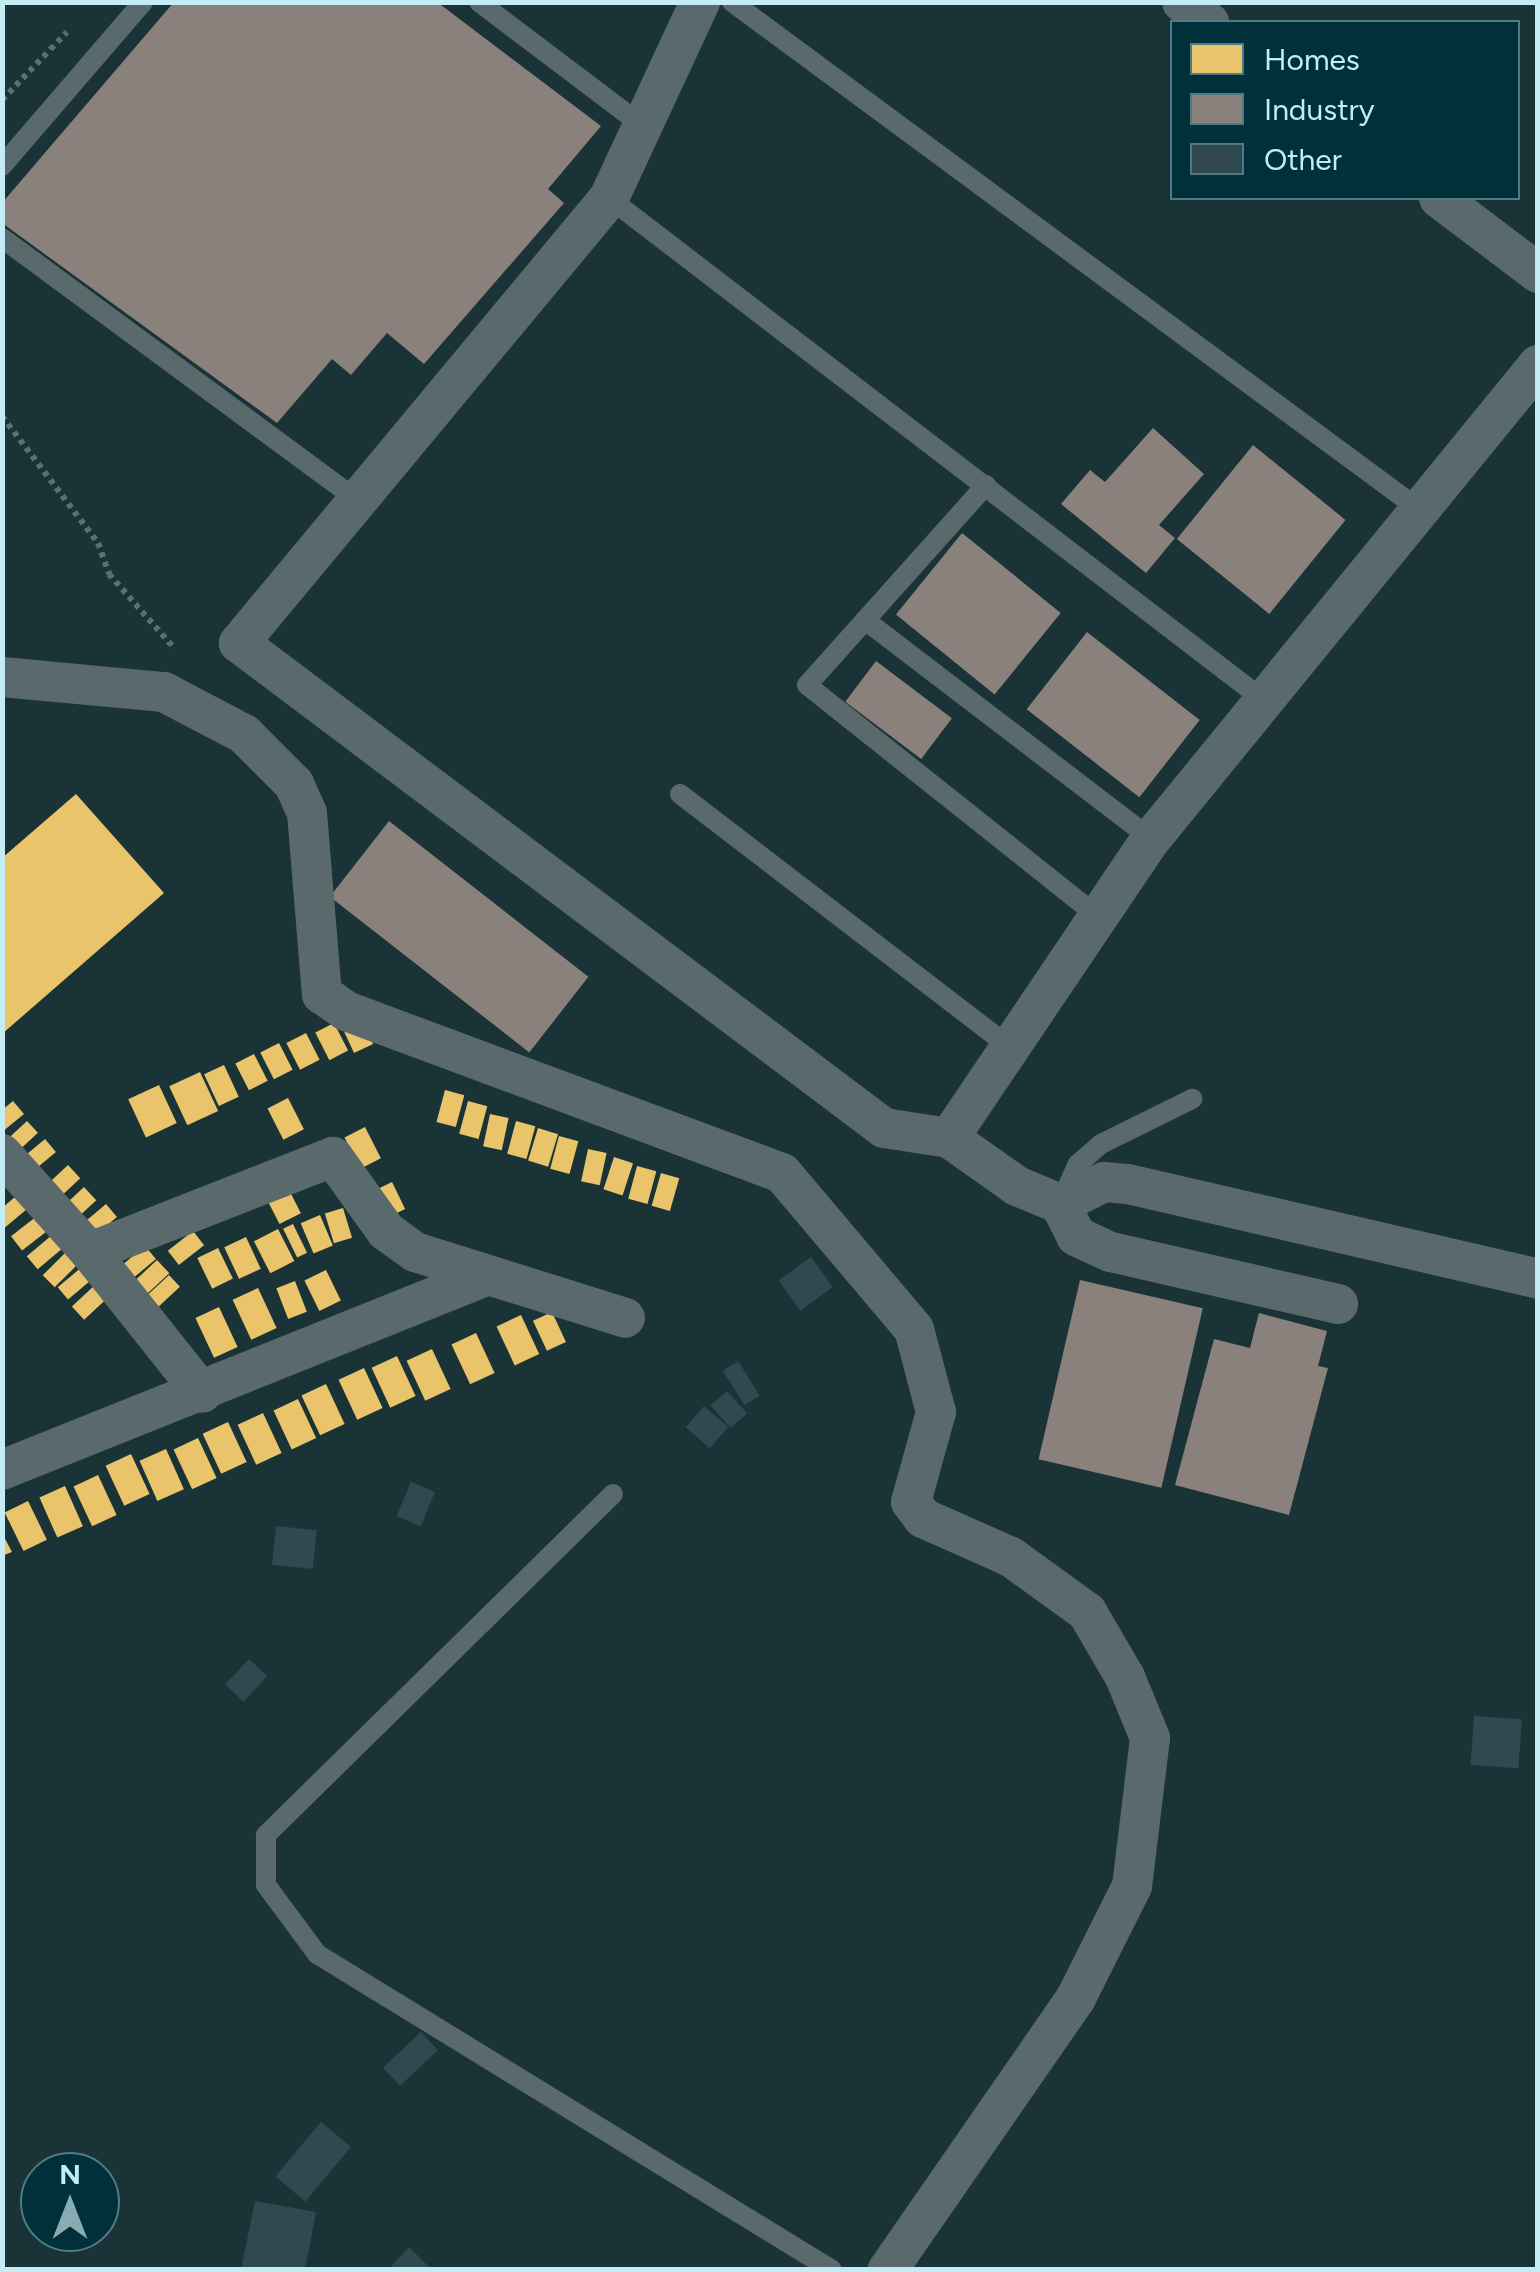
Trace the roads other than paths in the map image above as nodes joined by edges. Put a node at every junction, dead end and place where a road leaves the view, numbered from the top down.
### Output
1 (143, 2) edge
2 (479, 2) edge
3 (700, 2) edge
4 (732, 2) edge
5 (1182, 2) edge
6 (1206, 20) edge
7 (644, 126) junction
8 (2, 166) edge
9 (609, 198) junction
10 (1441, 200) edge
11 (2, 238) edge
12 (1538, 273) edge
13 (1538, 364) edge
14 (986, 485) junction
15 (358, 500) junction
16 (1420, 510) junction
17 (865, 620) junction
18 (2, 676) edge
19 (1265, 701) junction
20 (680, 794) dead end
21 (1151, 839) junction
22 (1096, 915) junction
23 (1008, 1046) junction
24 (1192, 1099) dead end
25 (949, 1138) junction
26 (2, 1154) edge
27 (1060, 1204) junction
28 (90, 1252) junction
29 (486, 1276) junction
30 (1538, 1279) edge
31 (1338, 1304) dead end
32 (624, 1318) dead end
33 (202, 1393) junction
34 (11, 1454) edge
35 (613, 1494) dead end
36 (832, 2270) edge
37 (888, 2270) edge

1 - 8 lane
2 - 7 lane
3 - 7 street
4 - 16 lane
5 - 6 street
7 - 9 street
9 - 14 lane
9 - 15 street
10 - 12 street
11 - 15 lane
13 - 16 street
14 - 17 lane
14 - 19 lane
15 - 25 street
16 - 19 street
17 - 21 lane
17 - 22 lane
18 - 37 street
19 - 21 street
20 - 23 lane
21 - 22 street
22 - 23 street
23 - 25 street
24 - 27 lane
25 - 27 street
26 - 28 street
27 - 30 street
27 - 31 street
28 - 29 street
28 - 33 street
29 - 32 street
29 - 33 street
33 - 34 street
35 - 36 lane

